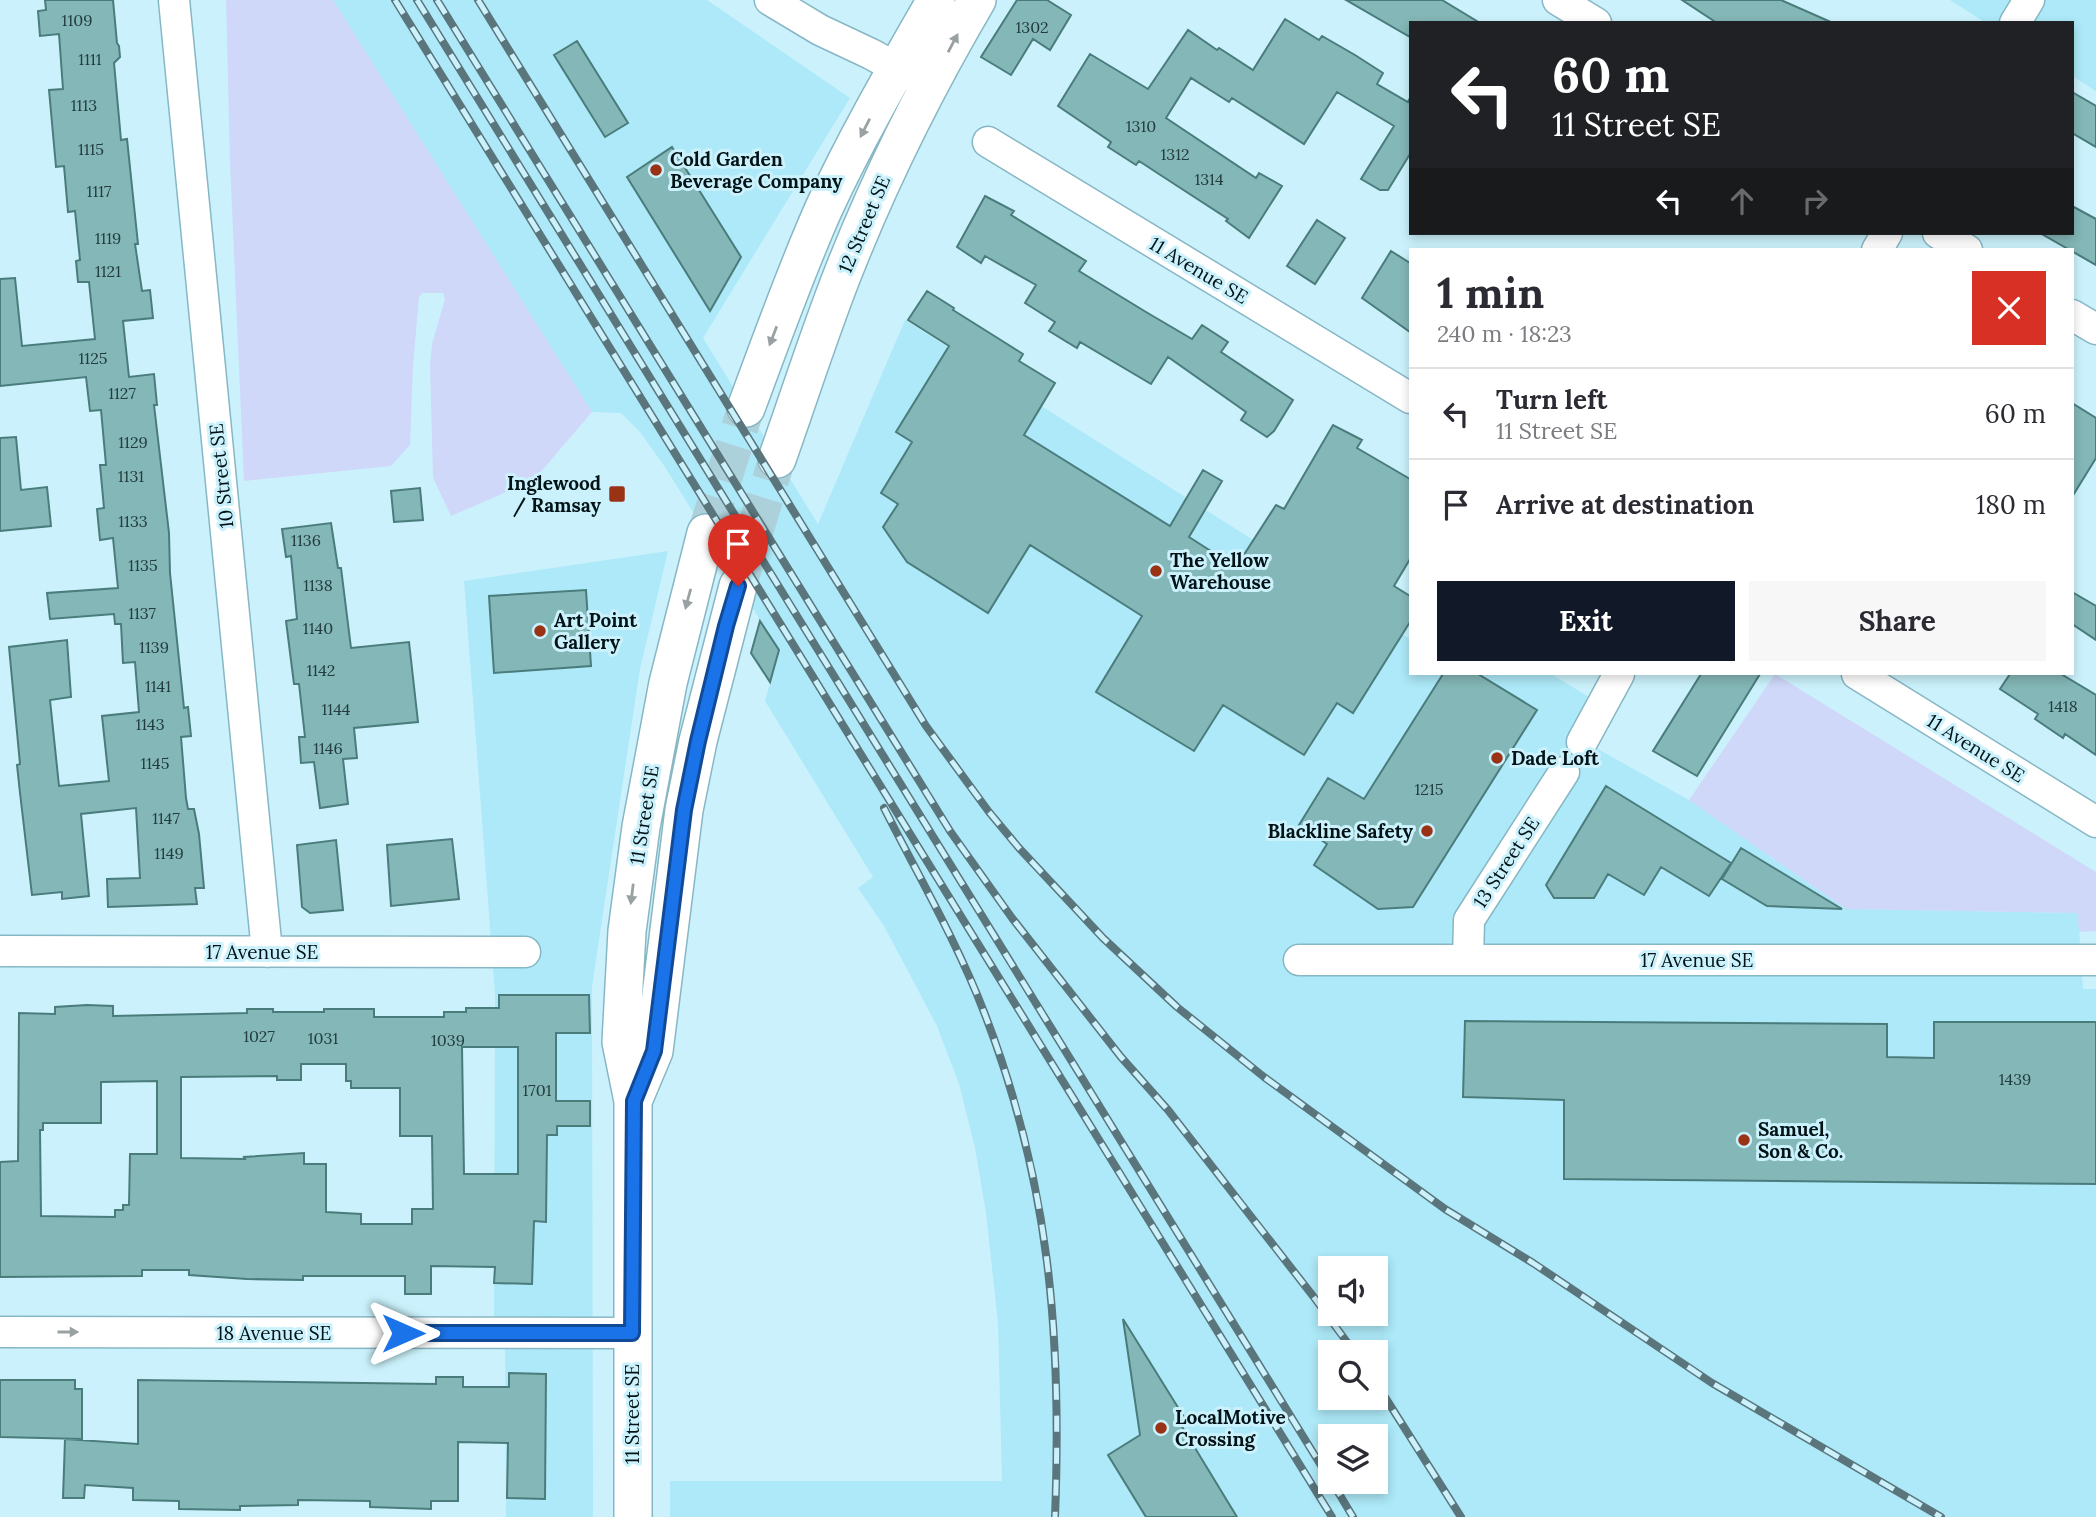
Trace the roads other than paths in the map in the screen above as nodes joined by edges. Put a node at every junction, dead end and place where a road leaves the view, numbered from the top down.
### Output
1 (174, 0) edge
2 (770, 0) edge
3 (936, 0) edge
4 (977, 0) edge
5 (1559, 0) edge
6 (2029, 0) edge
7 (1592, 21) edge
8 (2016, 21) edge
9 (897, 68) junction
10 (929, 86) junction
11 (988, 142) dead end
12 (1941, 235) edge
13 (1964, 248) edge
14 (2074, 316) edge
15 (2096, 330) edge
16 (1409, 397) edge
17 (746, 408) tunnel mouth
18 (777, 459) tunnel mouth
19 (706, 533) tunnel mouth
20 (738, 586) tunnel mouth
21 (1618, 675) edge
22 (1859, 675) edge
23 (1582, 743) dead end
24 (1564, 772) dead end
25 (2096, 822) edge
26 (0, 951) edge
27 (267, 952) junction
28 (524, 952) dead end
29 (1299, 960) dead end
30 (1468, 960) junction
31 (2096, 960) edge
32 (634, 1101) junction
33 (0, 1332) edge
34 (632, 1333) junction
35 (633, 1517) edge

1 - 27 street, 10 Street SE
2 - 9 street
3 - 9 street, 12 Street SE
10 -> 4 street, 12 Street SE
5 - 7 street
6 - 8 street
9 - 10 street
9 -> 17 street, 12 Street SE
10 - 18 street, 12 Street SE
11 - 16 street, 11 Avenue SE
12 - 13 street
14 - 15 street
19 -> 32 street, 11 Street SE
20 - 32 street, 11 Street SE
21 - 23 street
22 - 25 street, 11 Avenue SE
24 - 30 street, 13 Street SE
26 - 27 street, 17 Avenue SE
27 - 28 street, 17 Avenue SE
29 - 30 street, 17 Avenue SE
30 - 31 street, 17 Avenue SE
32 - 34 street, 11 Street SE
33 -> 34 street, 18 Avenue SE
34 - 35 street, 11 Street SE

